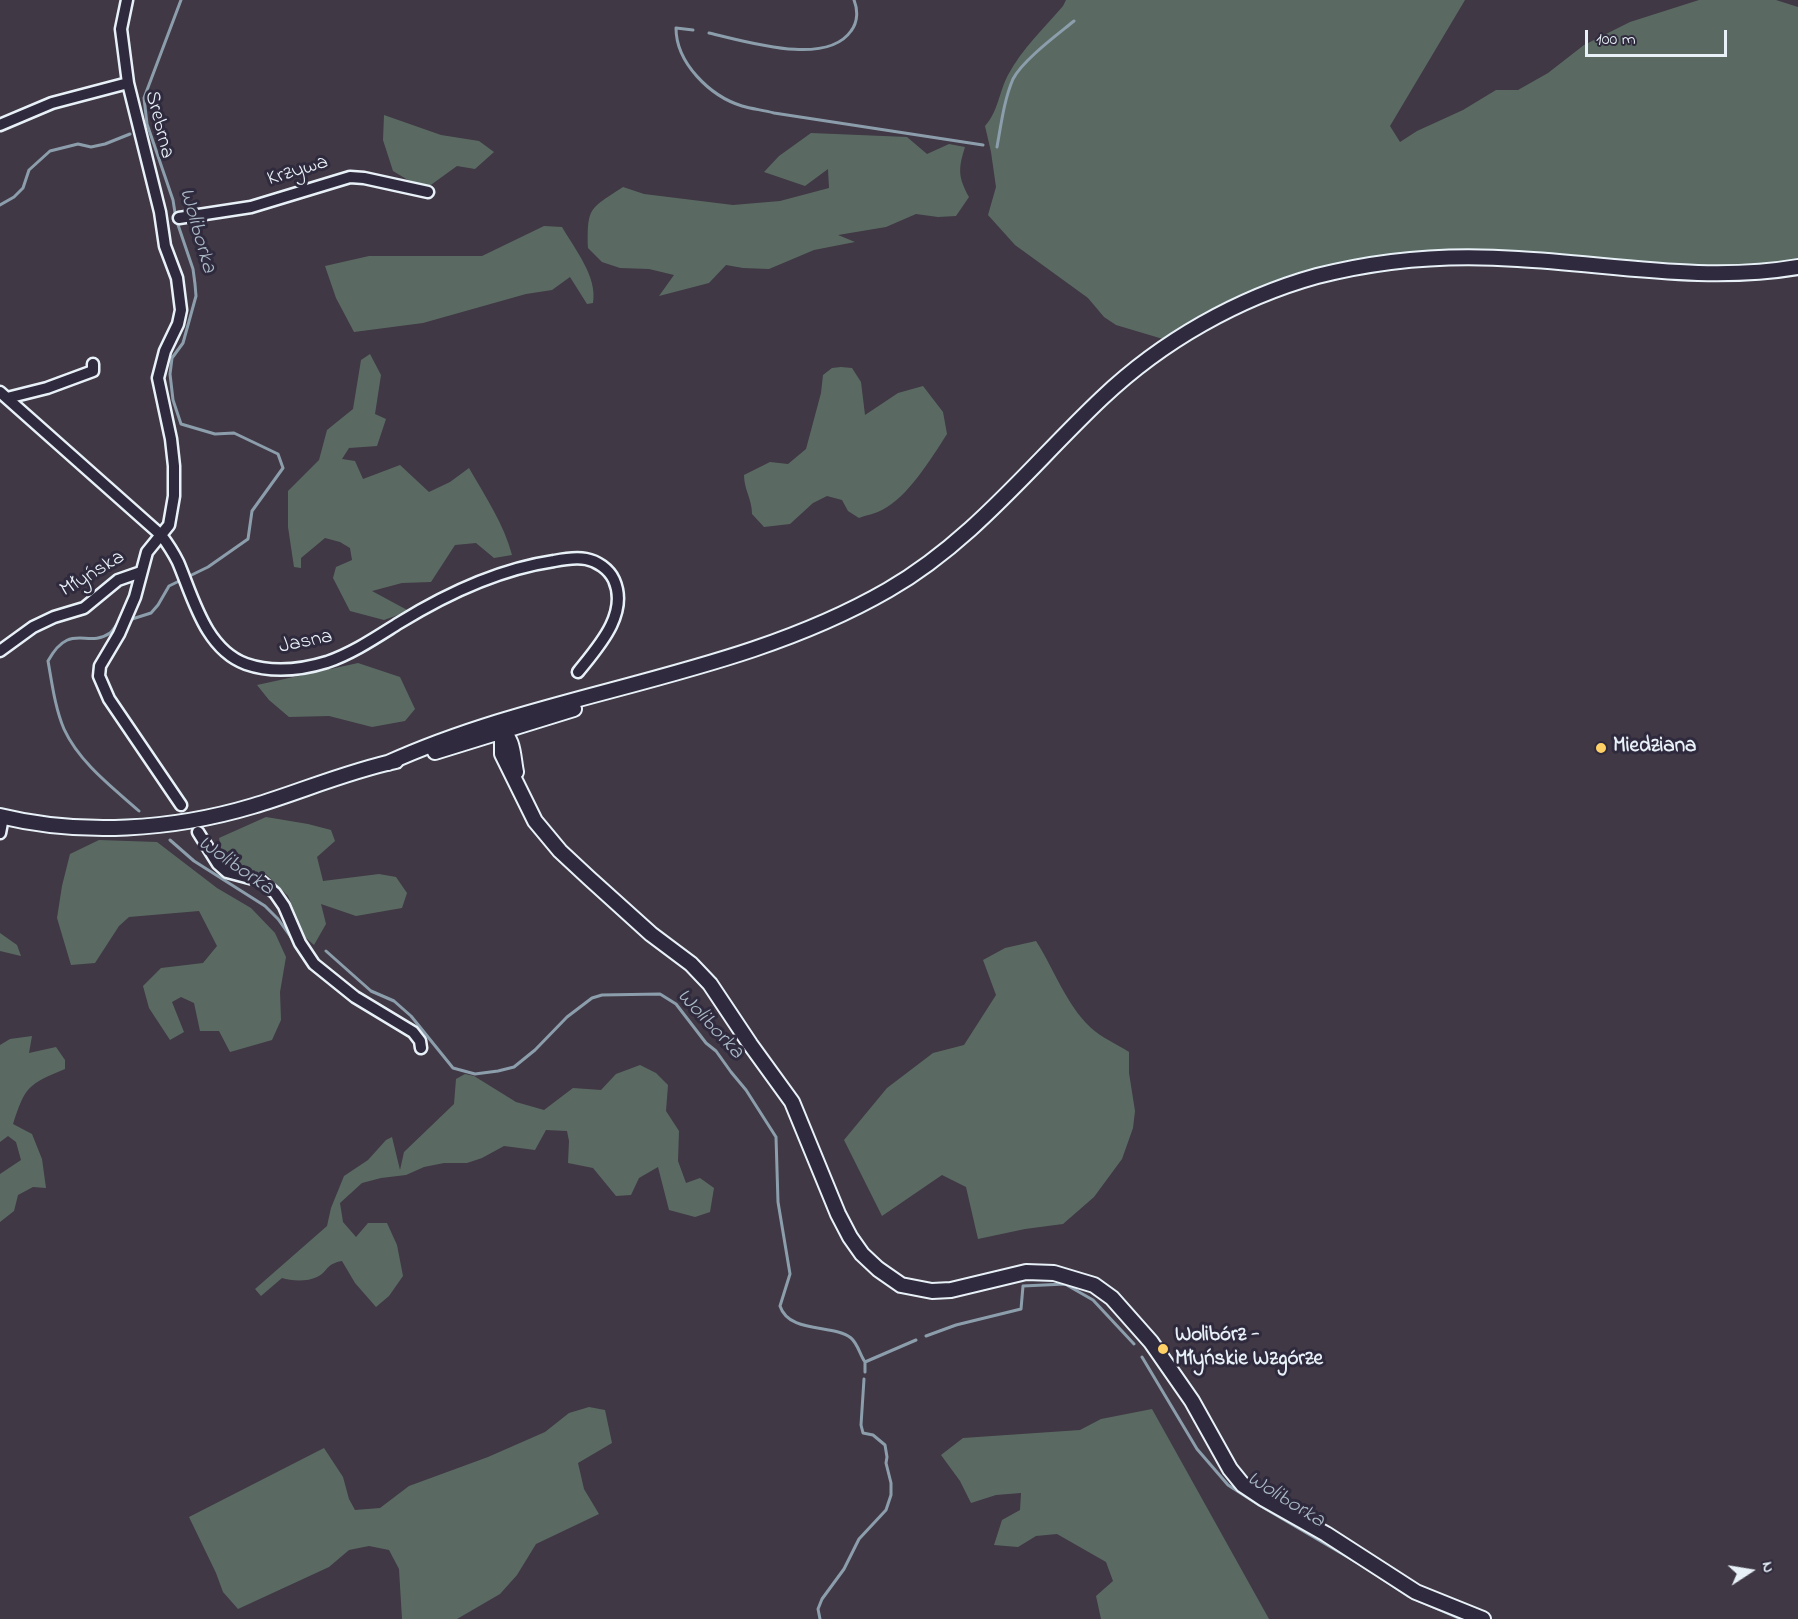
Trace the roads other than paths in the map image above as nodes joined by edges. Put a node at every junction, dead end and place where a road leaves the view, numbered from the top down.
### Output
1 (127, 0) edge
2 (128, 83) junction
3 (0, 125) edge
4 (428, 192) dead end
5 (179, 218) dead end
6 (1798, 267) edge
7 (93, 364) dead end
8 (3, 395) edge
9 (161, 535) junction
10 (141, 572) junction
11 (0, 651) edge
12 (578, 672) dead end
13 (516, 722) junction
14 (485, 727) junction
15 (503, 731) junction
16 (468, 742) junction
17 (511, 744) junction
18 (504, 760) junction
19 (388, 763) junction
20 (520, 792) junction
21 (181, 805) dead end
22 (2, 817) edge
23 (198, 832) dead end
24 (0, 833) edge
25 (421, 1048) dead end
26 (1483, 1619) edge

1 - 2 street, Srebrna
2 - 3 street
2 - 9 street, Srebrna
4 - 5 street, Krzywa
6 - 13 main road
7 - 8 street
8 - 9 street, Jasna
9 - 10 street, Młyńska
9 - 12 street, Jasna
10 - 11 street, Młyńska
10 - 21 street
13 - 14 main road
13 - 15 main road
13 - 17 main road
14 - 15 main road
14 - 19 main road
15 - 16 main road
15 - 17 main road
15 - 18 main road
16 - 18 main road
16 - 19 main road
17 - 20 main road
18 - 20 main road
19 - 22 main road
20 - 26 main road
22 - 24 street
23 - 25 street

